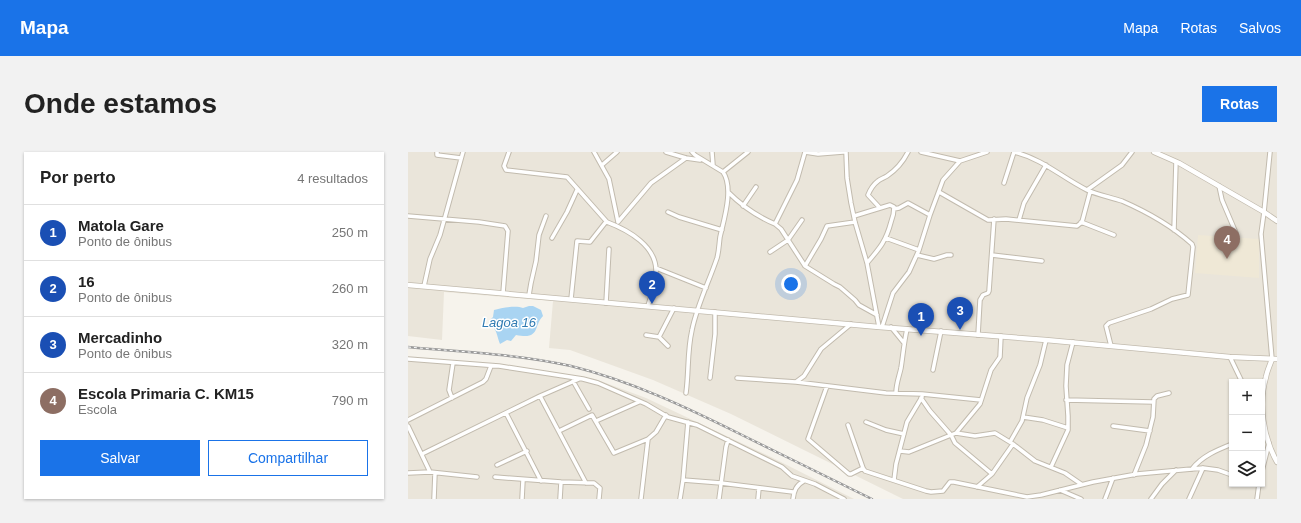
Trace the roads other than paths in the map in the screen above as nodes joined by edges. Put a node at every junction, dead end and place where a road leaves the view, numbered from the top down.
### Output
1 (437, 152) edge
2 (463, 152) edge
3 (509, 152) edge
4 (594, 152) edge
5 (617, 152) edge
6 (666, 152) edge
7 (692, 152) edge
8 (712, 152) edge
9 (748, 152) edge
10 (805, 152) edge
11 (843, 152) edge
12 (846, 152) edge
13 (908, 152) edge
14 (921, 152) edge
15 (985, 152) edge
16 (1014, 152) edge
17 (1132, 152) edge
18 (1155, 152) edge
19 (1270, 152) edge
20 (461, 158) junction
21 (686, 158) junction
22 (703, 160) junction
23 (960, 161) junction
24 (1176, 162) junction
25 (602, 165) junction
26 (1046, 165) junction
27 (713, 166) junction
28 (723, 172) junction
29 (1004, 182) dead end
30 (1219, 186) junction
31 (756, 187) dead end
32 (577, 190) junction
33 (1089, 191) junction
34 (728, 192) junction
35 (939, 192) junction
36 (743, 206) junction
37 (880, 208) junction
38 (894, 209) junction
39 (668, 212) dead end
40 (1264, 212) junction
41 (930, 214) junction
42 (408, 216) edge
43 (546, 216) dead end
44 (854, 216) junction
45 (444, 219) junction
46 (994, 219) junction
47 (802, 220) dead end
48 (1018, 220) junction
49 (1277, 221) edge
50 (607, 222) junction
51 (618, 222) junction
52 (855, 222) junction
53 (1082, 222) junction
54 (775, 224) junction
55 (620, 226) junction
56 (722, 230) junction
57 (1174, 230) junction
58 (1236, 233) dead end
59 (1114, 235) dead end
60 (552, 238) dead end
61 (886, 238) junction
62 (788, 240) junction
63 (609, 249) dead end
64 (919, 250) junction
65 (770, 252) dead end
66 (917, 255) junction
67 (951, 255) dead end
68 (992, 256) junction
69 (1042, 261) dead end
70 (868, 262) junction
71 (804, 266) junction
72 (656, 268) junction
73 (408, 285) edge
74 (424, 286) junction
75 (706, 288) junction
76 (503, 293) junction
77 (530, 295) junction
78 (571, 299) junction
79 (606, 303) junction
80 (648, 306) junction
81 (674, 308) junction
82 (696, 310) junction
83 (714, 312) junction
84 (877, 315) junction
85 (851, 324) junction
86 (881, 327) junction
87 (891, 327) junction
88 (907, 329) junction
89 (941, 331) junction
90 (646, 335) dead end
91 (978, 335) junction
92 (1001, 336) junction
93 (659, 337) junction
94 (1046, 340) junction
95 (1073, 342) junction
96 (904, 343) junction
97 (668, 346) dead end
98 (1111, 346) junction
99 (1230, 357) junction
100 (408, 359) edge
101 (1274, 359) edge
102 (454, 362) junction
103 (491, 366) junction
104 (933, 370) dead end
105 (710, 378) dead end
106 (737, 378) dead end
107 (580, 379) junction
108 (1241, 379) edge
109 (573, 381) junction
110 (796, 382) junction
111 (827, 386) junction
112 (686, 393) dead end
113 (896, 393) junction
114 (1169, 393) dead end
115 (540, 396) junction
116 (922, 396) junction
117 (452, 398) junction
118 (981, 400) junction
119 (1066, 400) junction
120 (640, 402) junction
121 (1153, 402) junction
122 (589, 409) dead end
123 (506, 413) junction
124 (666, 414) junction
125 (1262, 415) edge
126 (1023, 417) junction
127 (408, 420) edge
128 (596, 421) junction
129 (688, 422) junction
130 (866, 422) dead end
131 (848, 425) dead end
132 (408, 426) edge
133 (1113, 426) dead end
134 (1068, 428) junction
135 (559, 431) junction
136 (1150, 431) junction
137 (956, 433) junction
138 (1265, 433) edge
139 (904, 434) junction
140 (951, 435) junction
141 (648, 439) junction
142 (728, 440) junction
143 (1012, 443) junction
144 (1269, 443) junction
145 (1229, 445) edge
146 (527, 451) junction
147 (900, 451) junction
148 (422, 454) junction
149 (1265, 459) edge
150 (1277, 462) edge
151 (497, 465) dead end
152 (1051, 467) junction
153 (863, 468) junction
154 (1203, 468) junction
155 (1192, 469) junction
156 (1176, 470) junction
157 (430, 472) junction
158 (408, 473) edge
159 (436, 473) junction
160 (992, 474) junction
161 (1229, 474) edge
162 (1134, 475) junction
163 (477, 477) dead end
164 (495, 478) dead end
165 (1113, 478) junction
166 (523, 480) junction
167 (683, 480) junction
168 (894, 480) junction
169 (541, 481) junction
170 (804, 481) junction
171 (561, 482) junction
172 (586, 483) junction
173 (721, 483) junction
174 (1081, 484) junction
175 (977, 487) junction
176 (1259, 487) edge
177 (759, 488) junction
178 (1060, 490) junction
179 (793, 492) junction
180 (836, 497) edge
181 (1031, 498) edge
182 (434, 499) edge
183 (522, 499) edge
184 (560, 499) edge
185 (599, 499) edge
186 (641, 499) edge
187 (680, 499) edge
188 (719, 499) edge
189 (758, 499) edge
190 (793, 499) edge
191 (844, 499) edge
192 (1081, 499) edge
193 (1105, 499) edge
194 (1151, 499) edge
195 (1189, 499) edge
196 (1257, 499) edge

1 - 20 street
2 - 20 street
3 - 32 street
4 - 25 street
5 - 25 street
6 - 21 street
7 - 22 street
8 - 27 street
9 - 28 street
10 - 11 street
10 - 54 street
12 - 44 street
13 - 37 street
14 - 23 street
15 - 23 street
16 - 26 street
16 - 29 street
17 - 33 street
18 - 24 street
19 - 40 street
20 - 45 street
21 - 22 street
21 - 51 street
22 - 27 street
23 - 35 street
24 - 30 street
24 - 57 street
25 - 51 street
26 - 33 street
26 - 48 street
27 - 28 street
28 - 34 street
30 - 40 street
30 - 58 street
31 - 36 street
32 - 50 street
32 - 60 street
33 - 53 street
33 - 57 street
34 - 36 street
34 - 56 street
35 - 41 street
35 - 46 street
36 - 54 street
37 - 38 street
37 - 44 street
38 - 41 street
38 - 61 street
39 - 56 street
40 - 49 street
40 - 101 street
41 - 64 street
42 - 45 street
43 - 77 street
44 - 52 street
45 - 74 street
45 - 76 street
46 - 48 street
46 - 68 street
47 - 62 street
48 - 53 street
50 - 55 street
50 - 78 street
51 - 55 street
52 - 70 street
52 - 71 street
53 - 59 street
54 - 62 street
55 - 72 street
56 - 75 street
57 - 98 street
61 - 64 street
61 - 70 street
62 - 65 street
62 - 71 street
63 - 79 street
64 - 66 street
66 - 67 street
66 - 86 street
68 - 69 street
68 - 91 street
70 - 84 street
71 - 84 street
72 - 75 street
72 - 80 street
73 - 74 street
74 - 76 street
75 - 82 street
76 - 77 street
77 - 78 street
78 - 79 street
79 - 80 street
80 - 81 street
81 - 82 street
81 - 93 street
82 - 83 street
82 - 112 street
83 - 85 street
83 - 105 street
84 - 86 street
85 - 86 street
85 - 110 street
86 - 87 street
87 - 88 street
87 - 96 street
88 - 89 street
88 - 96 street
89 - 91 street
89 - 104 street
90 - 93 street
91 - 92 street
92 - 94 street
92 - 118 street
93 - 97 street
94 - 95 street
94 - 126 street
95 - 98 street
95 - 119 street
96 - 113 street
98 - 99 street
99 - 101 street
99 - 108 street
100 - 102 street
101 - 125 street
102 - 103 street
102 - 117 street
103 - 107 street
103 - 117 street
106 - 110 street
107 - 109 street
107 - 120 street
109 - 115 street
109 - 122 street
110 - 111 street
111 - 113 street
111 - 153 street
113 - 116 street
114 - 121 street
115 - 123 street
115 - 135 street
116 - 118 street
116 - 139 street
116 - 140 street
117 - 127 street
118 - 137 street
119 - 121 street
119 - 134 street
120 - 124 street
120 - 128 street
121 - 136 street
123 - 146 street
123 - 148 street
124 - 129 street
124 - 141 street
126 - 134 street
126 - 143 street
128 - 135 street
128 - 141 street
129 - 142 street
129 - 167 street
130 - 139 street
131 - 153 street
132 - 148 street
133 - 136 street
134 - 152 street
135 - 172 street
136 - 162 street
137 - 140 street
137 - 143 street
138 - 144 street
139 - 147 street
140 - 147 street
140 - 160 street
141 - 186 street
142 - 170 street
142 - 173 street
143 - 152 street
143 - 160 street
144 - 149 street
144 - 150 street
145 - 155 street
146 - 151 street
146 - 169 street
147 - 168 street
148 - 157 street
152 - 174 street
153 - 168 street
154 - 155 street
154 - 161 street
154 - 195 street
155 - 156 street
156 - 162 street
156 - 194 street
157 - 158 street
157 - 159 street
159 - 163 street
159 - 182 street
160 - 175 street
162 - 165 street
164 - 166 street
165 - 174 street
165 - 193 street
166 - 169 street
166 - 183 street
167 - 173 street
167 - 187 street
168 - 175 street
169 - 171 street
170 - 179 street
170 - 180 street
171 - 172 street
171 - 184 street
172 - 185 street
173 - 177 street
173 - 188 street
174 - 178 street
175 - 181 street
176 - 196 street
177 - 179 street
177 - 189 street
178 - 181 street
178 - 192 street
179 - 190 street
180 - 191 street

